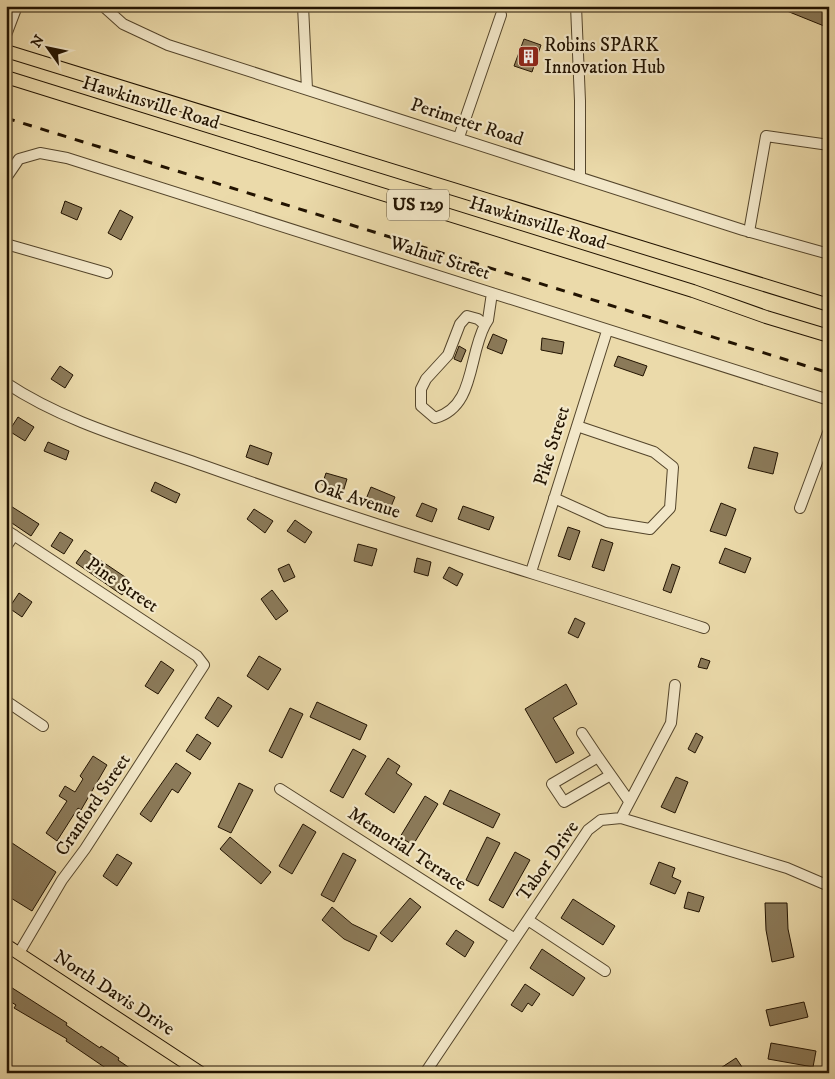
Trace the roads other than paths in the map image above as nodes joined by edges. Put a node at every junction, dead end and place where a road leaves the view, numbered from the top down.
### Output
1 (17, 6) edge
2 (103, 6) edge
3 (303, 6) edge
4 (576, 6) edge
5 (501, 15) dead end
6 (6, 35) edge
7 (6, 51) edge
8 (6, 77) edge
9 (307, 89) junction
10 (459, 138) junction
11 (829, 145) edge
12 (580, 176) junction
13 (6, 178) edge
14 (749, 232) junction
15 (6, 244) edge
16 (829, 254) edge
17 (107, 273) dead end
18 (492, 293) junction
19 (829, 305) edge
20 (485, 326) junction
21 (607, 331) junction
22 (829, 336) edge
23 (6, 383) edge
24 (829, 400) edge
25 (577, 426) junction
26 (829, 430) edge
27 (554, 498) junction
28 (800, 508) dead end
29 (10, 532) edge
30 (6, 547) edge
31 (531, 572) junction
32 (704, 628) dead end
33 (198, 677) joint
34 (675, 685) dead end
35 (6, 701) edge
36 (43, 726) dead end
37 (582, 733) dead end
38 (598, 757) junction
39 (609, 776) junction
40 (280, 789) dead end
41 (629, 802) junction
42 (621, 818) junction
43 (829, 886) edge
44 (528, 920) junction
45 (515, 939) junction
46 (6, 945) edge
47 (19, 953) junction
48 (605, 971) dead end
49 (201, 1073) edge
50 (426, 1073) edge

1 - 6 street
2 - 9 street, Perimeter Road
3 - 9 street
4 - 12 street
5 - 10 street
7 - 19 main road, Hawkinsville Road / US 129
8 - 22 main road, Hawkinsville Road / US 129
9 - 10 street, Perimeter Road
10 - 12 street, Perimeter Road
11 - 14 street
12 - 14 street, Perimeter Road
13 - 18 street, Walnut Street
14 - 16 street, Perimeter Road
15 - 17 street
18 - 20 street
18 - 21 street, Walnut Street
20 - 20 street
21 - 24 street, Walnut Street
21 - 25 street, Pike Street
23 - 31 street, Oak Avenue
25 - 27 street, Pike Street
25 - 27 street
26 - 28 street
27 - 31 street, Pike Street
29 - 30 street
29 - 33 street, Pine Street
31 - 32 street, Oak Avenue
33 - 47 street, Cranford Street
34 - 41 street
35 - 36 street
37 - 38 street
38 - 39 street
38 - 39 street
39 - 41 street
40 - 45 street, Memorial Terrace
41 - 42 street
42 - 43 street, Tabor Drive
42 - 44 street, Tabor Drive
44 - 45 street, Tabor Drive
44 - 48 street
45 - 50 street, Tabor Drive
46 - 47 main road, North Davis Drive
47 - 49 main road, North Davis Drive

